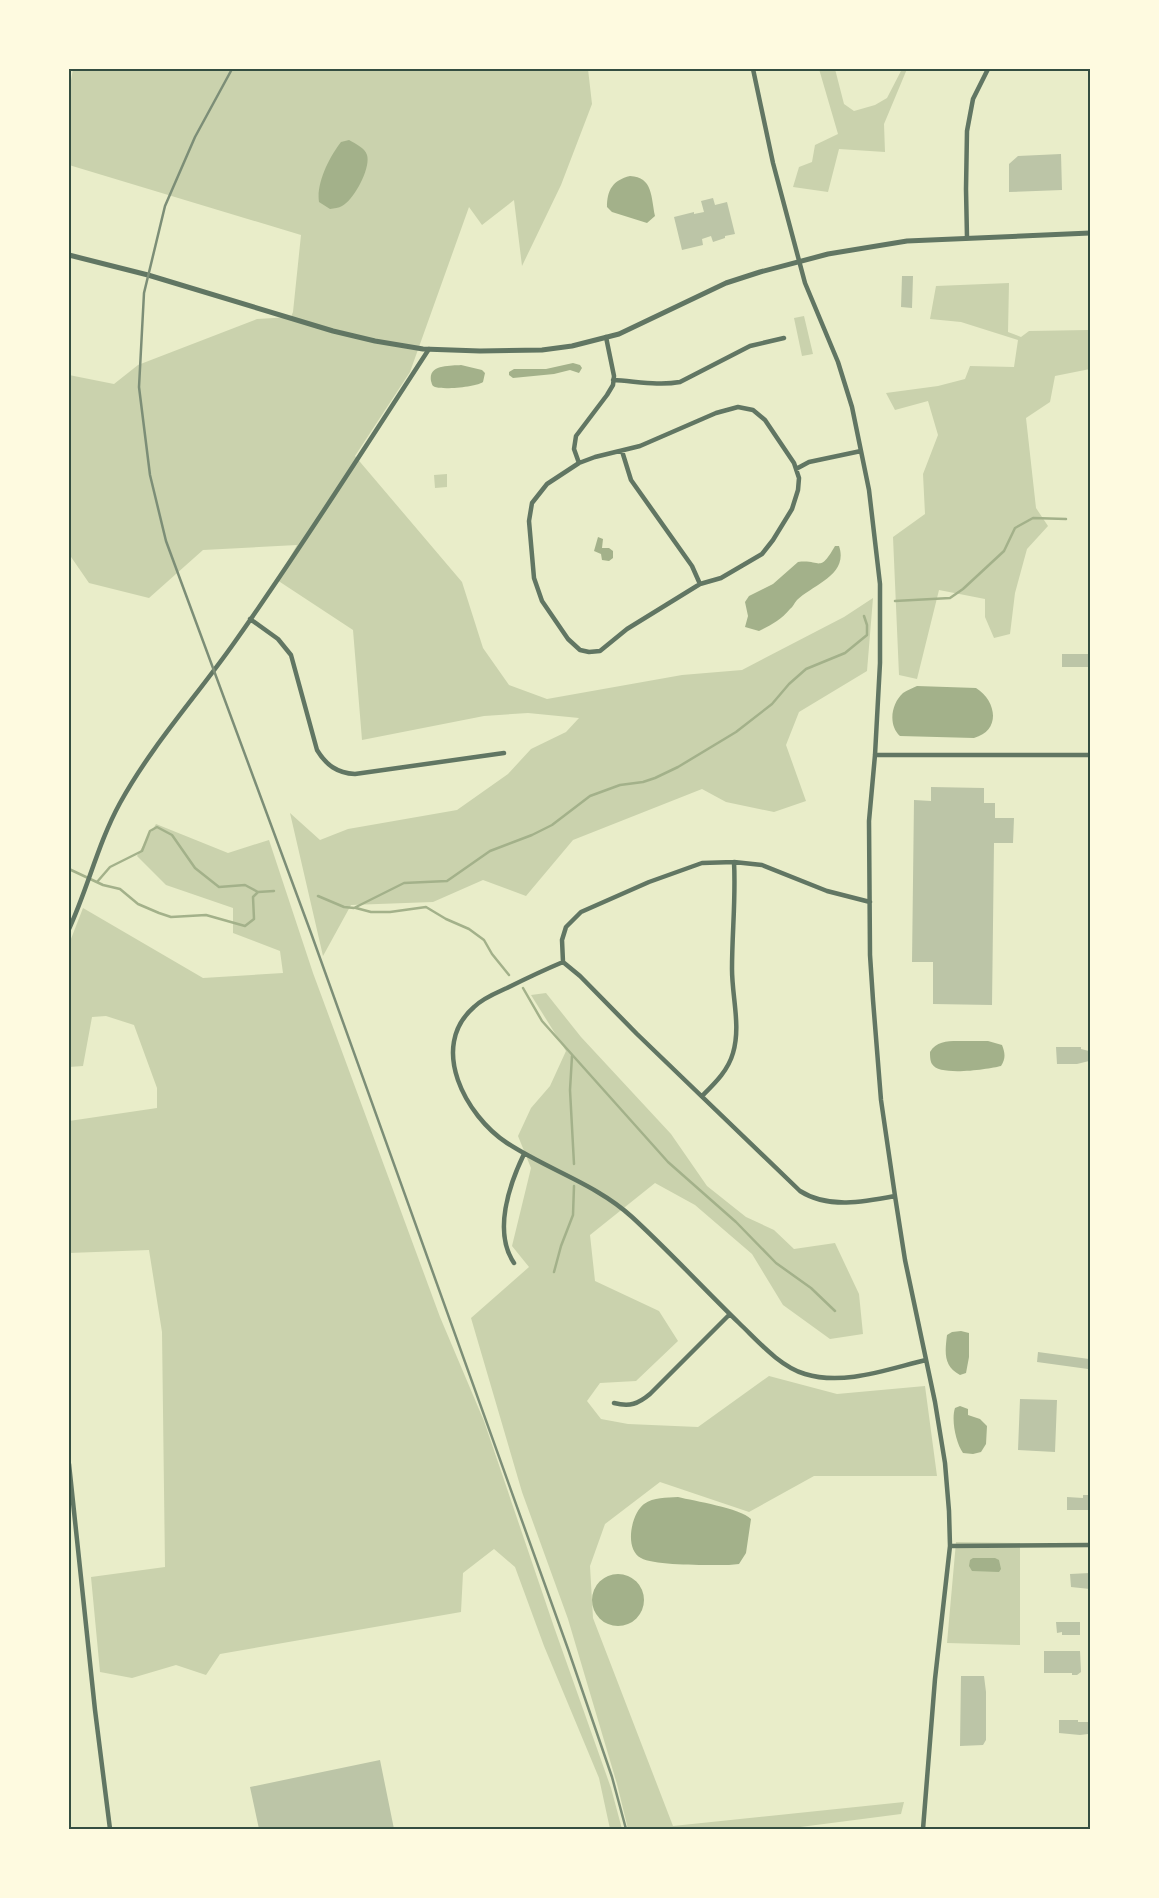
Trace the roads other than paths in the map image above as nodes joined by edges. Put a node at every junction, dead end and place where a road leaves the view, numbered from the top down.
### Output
1 (753, 69) edge
2 (988, 69) edge
3 (1090, 233) edge
4 (967, 238) junction
5 (69, 255) edge
6 (799, 261) junction
7 (606, 337) junction
8 (784, 338) dead end
9 (429, 349) junction
10 (613, 380) junction
11 (622, 451) junction
12 (861, 451) junction
13 (579, 463) junction
14 (796, 469) junction
15 (700, 584) junction
16 (250, 619) junction
17 (504, 753) dead end
18 (875, 755) junction
19 (1090, 755) edge
20 (734, 862) junction
21 (870, 902) junction
22 (69, 929) edge
23 (563, 962) junction
24 (702, 1096) junction
25 (524, 1154) junction
26 (895, 1196) junction
27 (514, 1264) dead end
28 (730, 1314) junction
29 (926, 1360) junction
30 (614, 1403) dead end
31 (69, 1464) edge
32 (1090, 1545) edge
33 (950, 1546) junction
34 (110, 1829) edge
35 (923, 1829) edge

1 - 6 street
2 - 4 street
3 - 4 street
4 - 6 street
5 - 9 street
6 - 7 street
6 - 12 street
7 - 9 street
7 - 10 street
8 - 10 street
9 - 16 street
10 - 13 street
11 - 13 street
11 - 14 street
11 - 15 street
12 - 14 street
12 - 18 street
13 - 15 street
14 - 15 street
16 - 17 street
16 - 22 street
18 - 19 street
18 - 21 street
20 - 21 street
20 - 23 street
20 - 24 street
21 - 26 street
23 - 24 street
23 - 25 street
24 - 26 street
25 - 27 street
25 - 28 street
26 - 29 street
28 - 29 street
28 - 30 street
29 - 33 street
31 - 34 street
32 - 33 street
33 - 35 street

